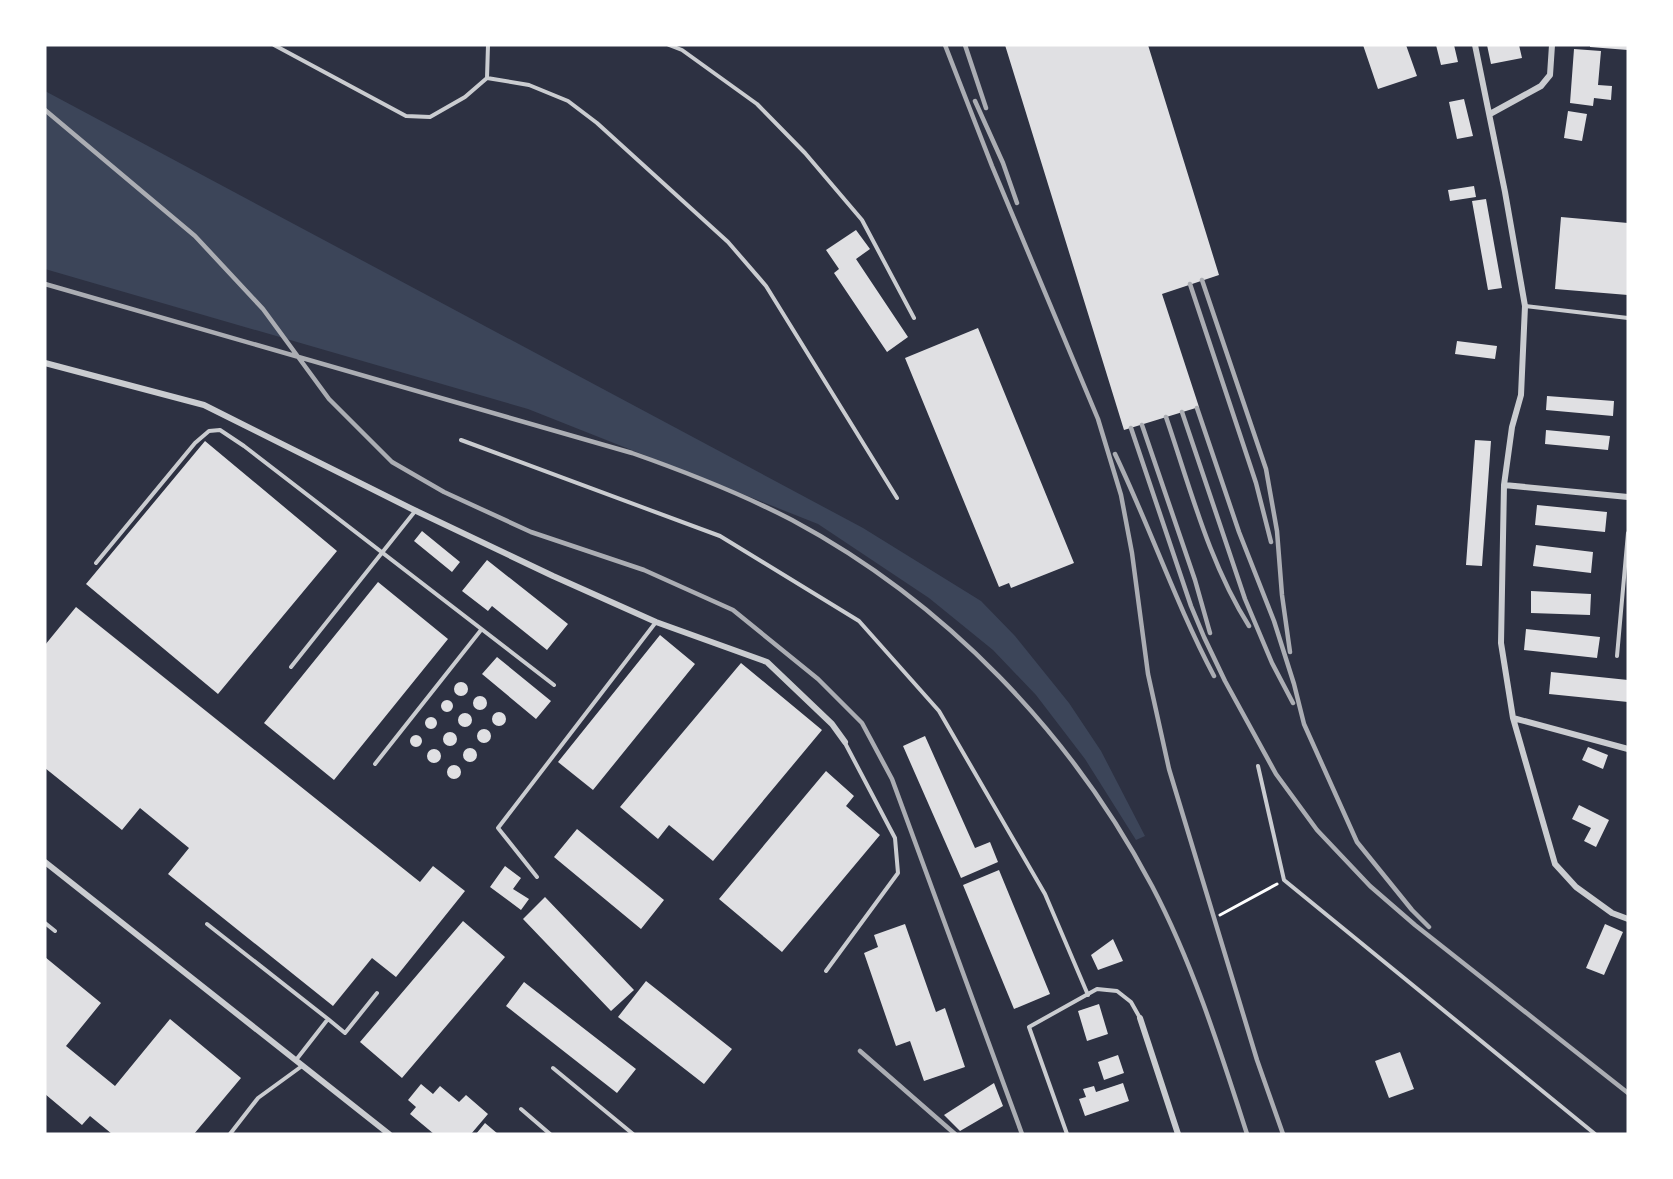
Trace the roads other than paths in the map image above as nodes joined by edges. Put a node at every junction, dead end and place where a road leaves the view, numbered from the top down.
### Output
1 (274, 45) edge
2 (488, 45) edge
3 (669, 45) edge
4 (1475, 45) edge
5 (1552, 45) edge
6 (487, 78) junction
7 (1490, 114) junction
8 (1525, 306) junction
9 (915, 318) dead end
10 (1628, 318) edge
11 (45, 363) edge
12 (461, 440) dead end
13 (1504, 485) junction
14 (1628, 497) edge
15 (897, 498) dead end
16 (416, 510) junction
17 (1628, 533) edge
18 (382, 552) junction
19 (96, 563) dead end
20 (656, 622) junction
21 (482, 630) junction
22 (1617, 656) dead end
23 (291, 667) dead end
24 (554, 685) dead end
25 (1513, 718) junction
26 (844, 742) joint
27 (1628, 749) edge
28 (375, 764) dead end
29 (1258, 766) dead end
30 (45, 862) edge
31 (537, 877) dead end
32 (1628, 919) edge
33 (45, 923) edge
34 (207, 924) dead end
35 (55, 931) dead end
36 (826, 971) dead end
37 (377, 993) dead end
38 (1088, 994) junction
39 (1140, 1018) joint
40 (328, 1019) junction
41 (296, 1060) junction
42 (302, 1066) junction
43 (553, 1068) dead end
44 (521, 1109) dead end
45 (230, 1134) edge
46 (389, 1134) edge
47 (550, 1134) edge
48 (633, 1134) edge
49 (1067, 1134) edge
50 (1179, 1134) edge
51 (1595, 1134) edge

1 - 6 lane
2 - 6 lane
3 - 9 lane
4 - 7 street
5 - 7 street
6 - 15 lane
7 - 8 street
8 - 10 lane
8 - 13 street
11 - 16 street
12 - 38 lane
13 - 14 street
13 - 25 street
16 - 18 lane
16 - 20 street
17 - 22 lane
18 - 19 lane
18 - 21 lane
18 - 23 lane
20 - 26 street
20 - 31 lane
21 - 24 lane
21 - 28 lane
25 - 27 street
25 - 32 street
26 - 36 lane
29 - 51 lane
30 - 41 street
33 - 35 lane
34 - 40 lane
37 - 40 lane
38 - 39 lane
38 - 49 lane
39 - 50 street
40 - 41 lane
41 - 42 street
42 - 45 lane
42 - 46 street
43 - 48 lane
44 - 47 lane

